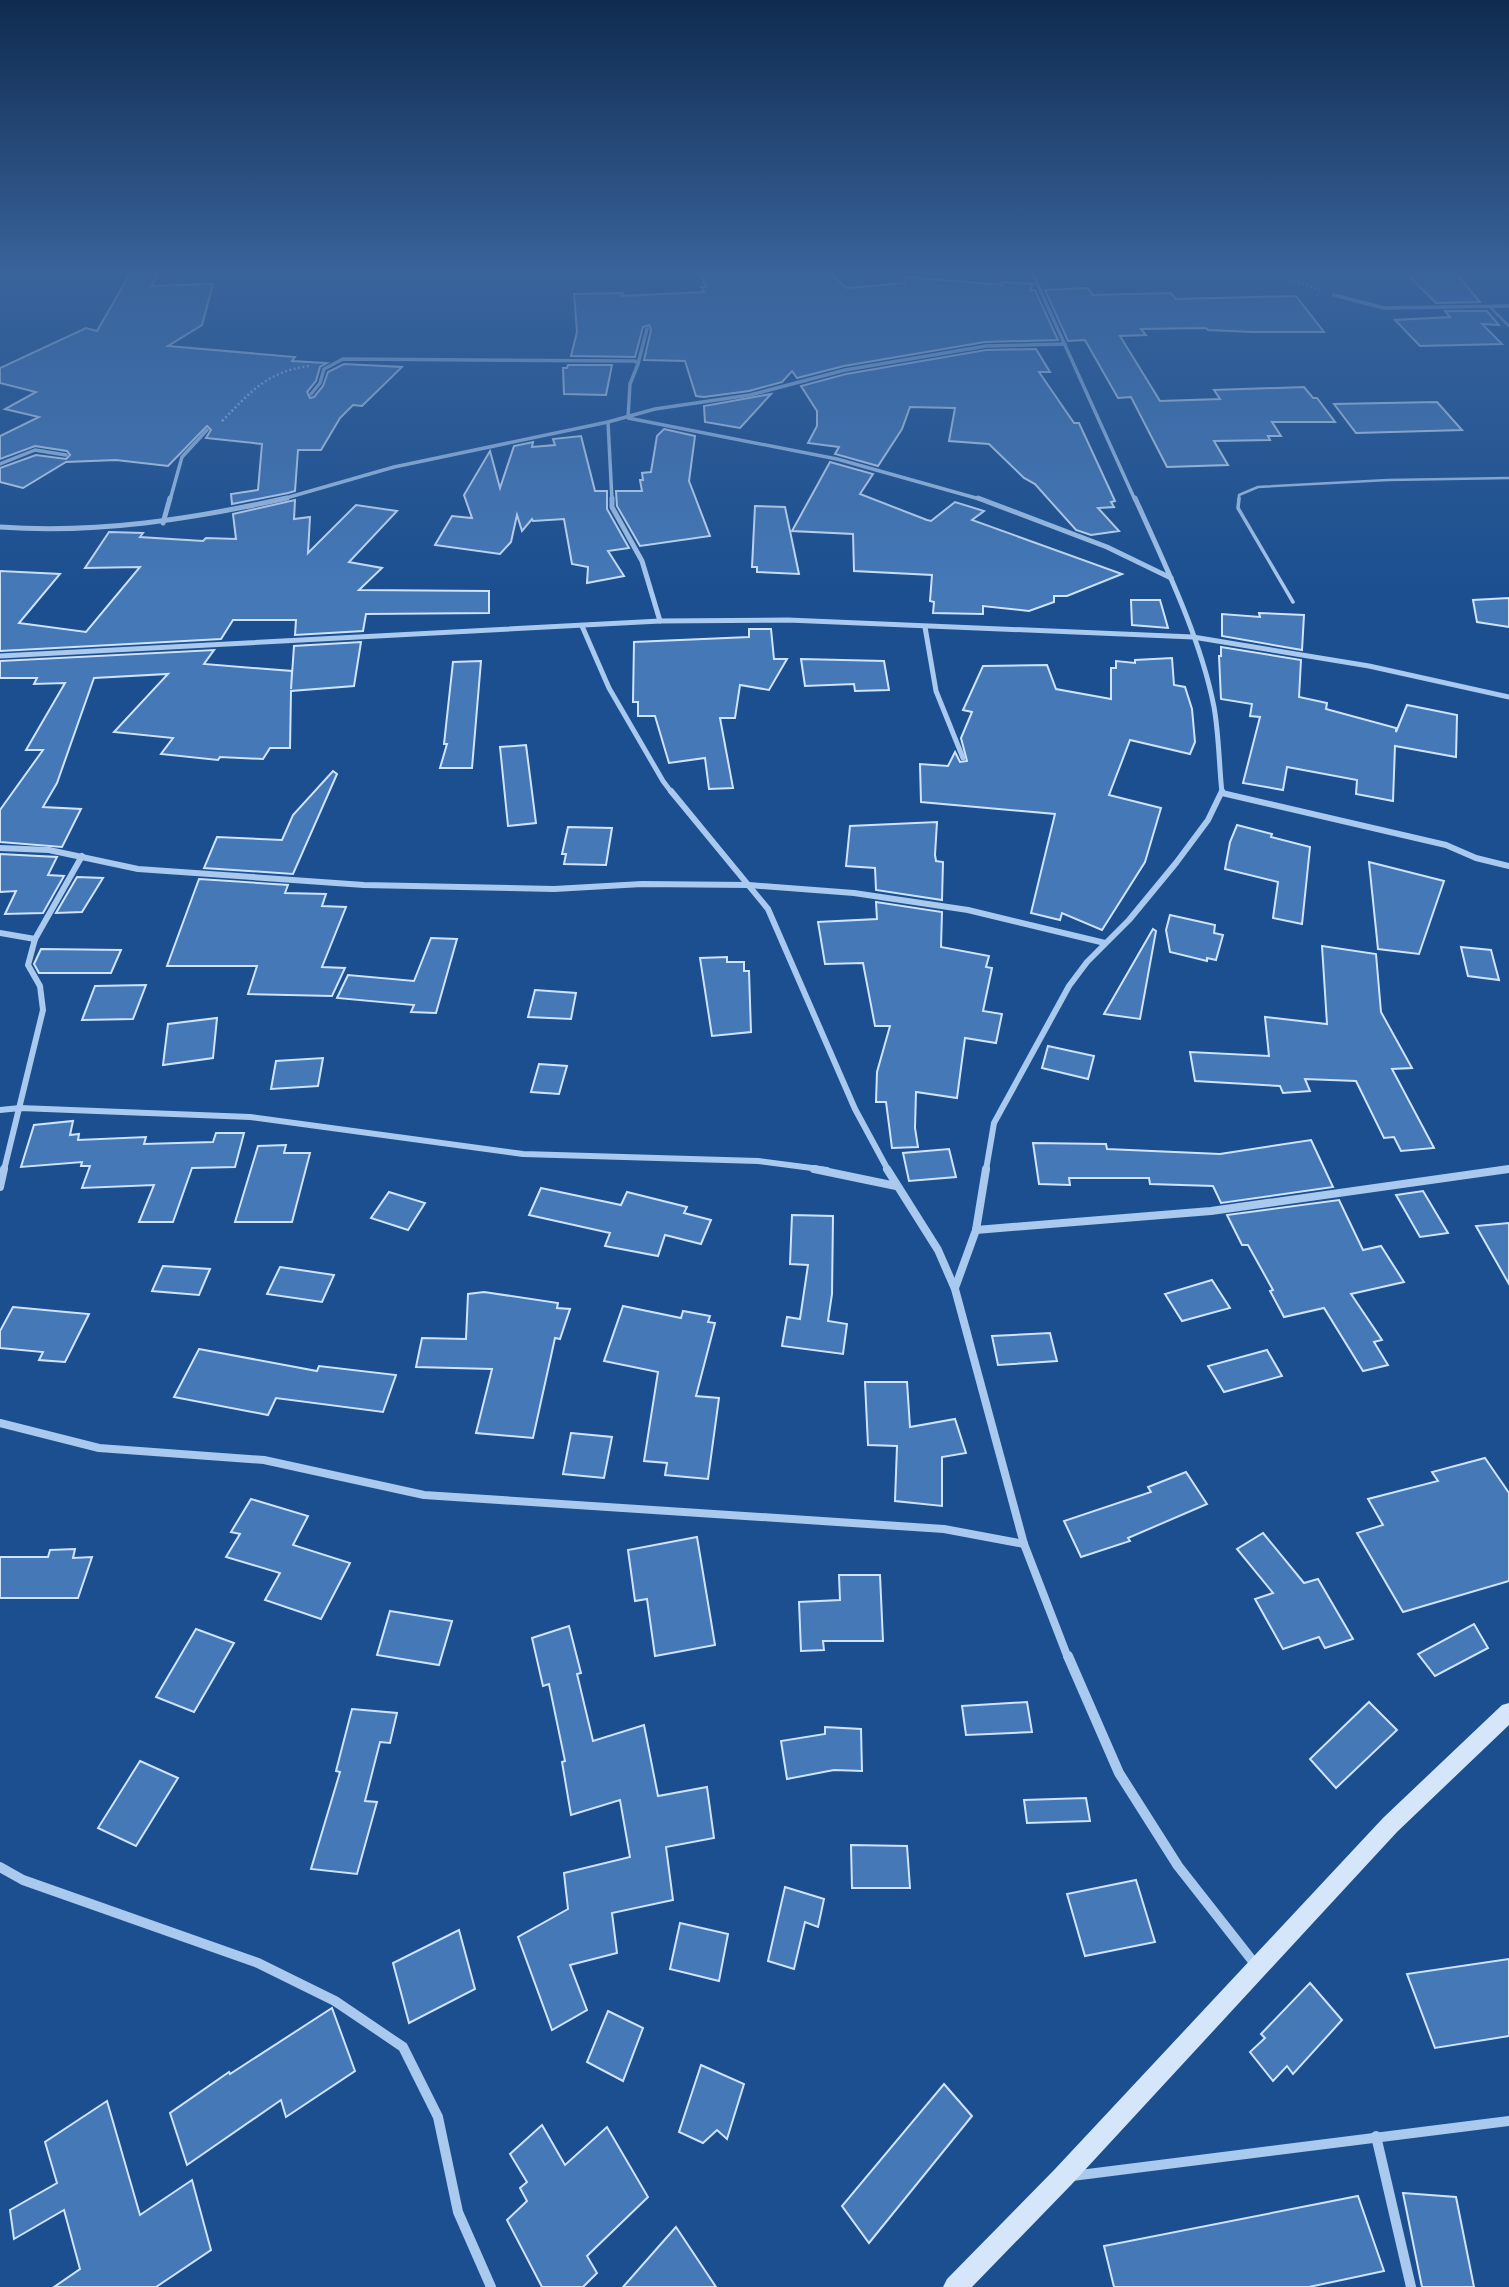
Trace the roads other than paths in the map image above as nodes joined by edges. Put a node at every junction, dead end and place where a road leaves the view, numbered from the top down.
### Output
1 (321, 379) edge
2 (632, 379) edge
3 (812, 379) edge
4 (1081, 379) edge
5 (311, 394) dead end
6 (628, 418) junction
7 (608, 422) junction
8 (207, 430) road end
9 (66, 455) dead end
10 (0, 464) edge
11 (1509, 478) edge
12 (163, 523) junction
13 (0, 527) edge
14 (1171, 578) junction
15 (1293, 602) dead end
16 (660, 621) junction
17 (582, 626) junction
18 (925, 627) junction
19 (1193, 637) junction
20 (0, 656) edge
21 (1509, 697) edge
22 (963, 758) dead end
23 (1222, 793) junction
24 (0, 848) edge
25 (82, 856) junction
26 (1509, 866) edge
27 (749, 885) junction
28 (0, 933) edge
29 (35, 939) junction
30 (1105, 943) junction
31 (20, 1108) junction
32 (0, 1110) edge
33 (1509, 1169) edge
34 (896, 1186) junction
35 (0, 1187) edge
36 (976, 1230) junction
37 (954, 1289) junction
38 (0, 1423) edge
39 (1024, 1544) junction
40 (1509, 1712) edge
41 (0, 1867) edge
42 (1258, 1967) junction
43 (1509, 2121) edge
44 (1376, 2136) junction
45 (1063, 2177) junction
46 (491, 2287) edge
47 (954, 2287) edge
48 (1412, 2287) edge

1 - 5 street
2 - 6 street
3 - 6 street
4 - 14 street
6 - 7 street
6 - 14 street
7 - 12 street
7 - 16 street
8 - 12 street
9 - 10 street
11 - 15 lane
12 - 13 street
14 - 19 street
16 - 17 street
16 - 18 street
17 - 20 street
17 - 27 street
18 - 19 street
18 - 22 street
19 - 21 street
19 - 23 street
23 - 26 street
23 - 30 street
24 - 25 street
25 - 27 street
25 - 29 street
27 - 30 street
27 - 34 street
28 - 29 street
29 - 31 street
30 - 36 street
31 - 32 street
31 - 34 street
31 - 35 street
33 - 36 street
34 - 37 street
36 - 37 street
37 - 39 street
38 - 39 street
39 - 42 street
40 - 42 street
41 - 46 street
42 - 45 street
43 - 44 street
44 - 45 street
44 - 48 street
45 - 47 street

